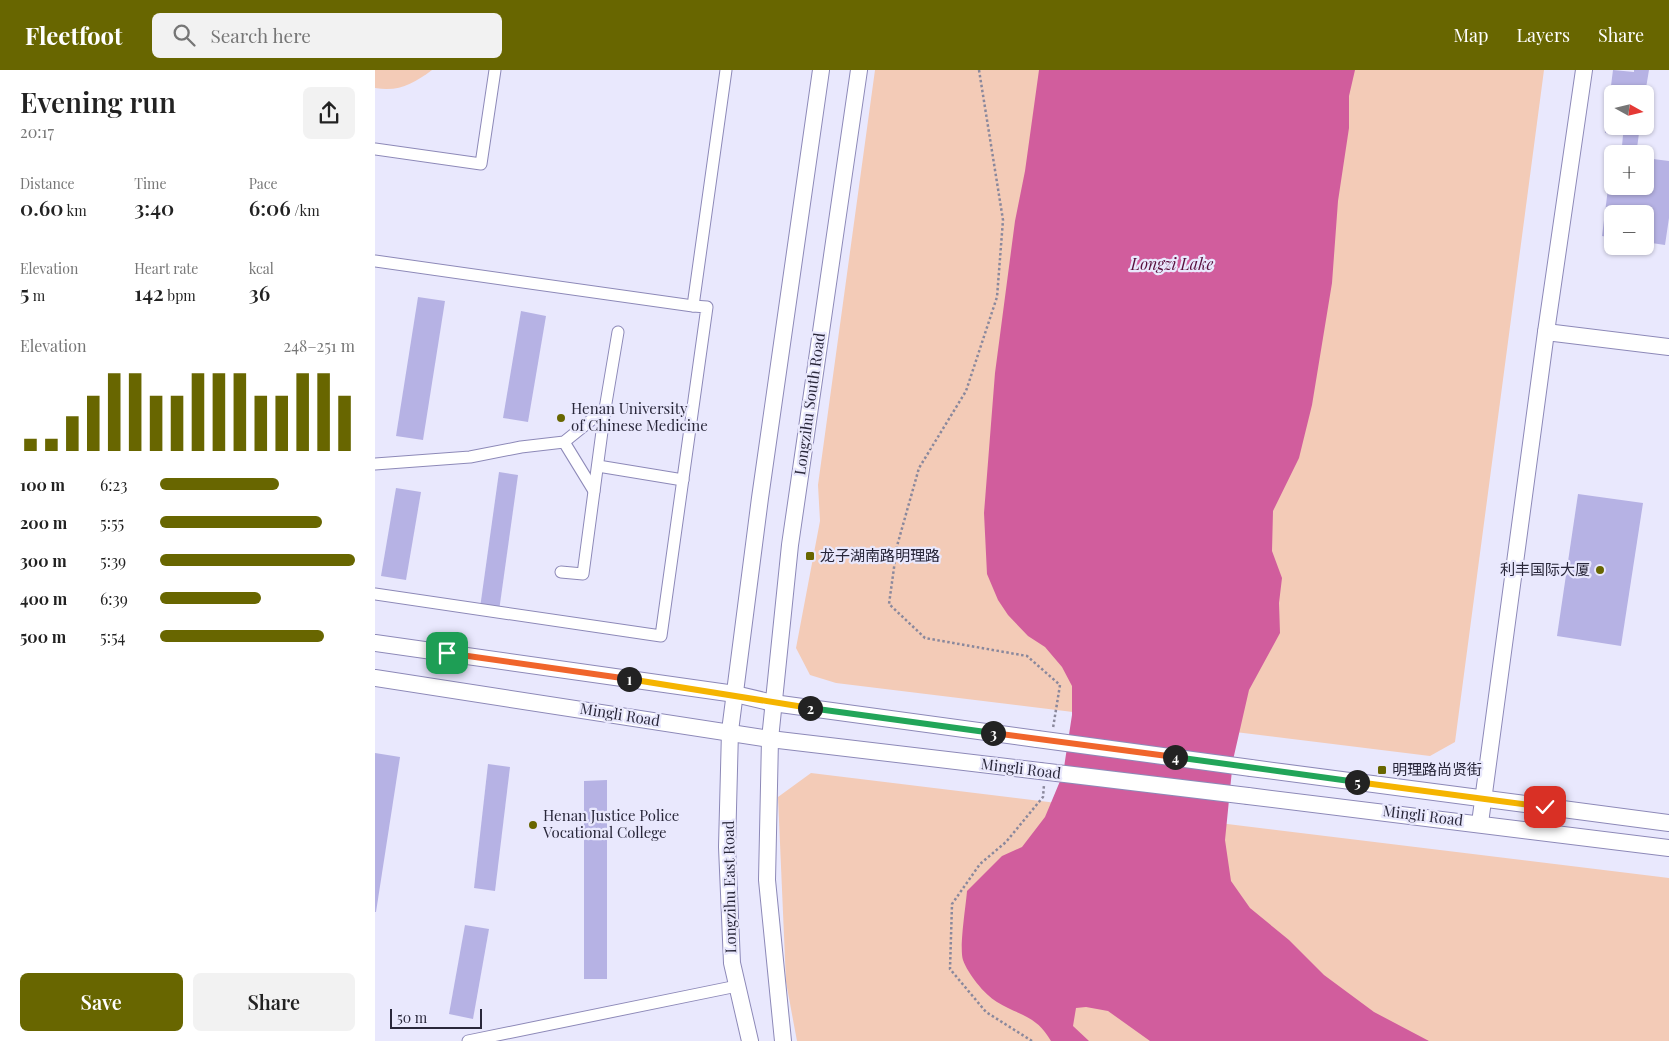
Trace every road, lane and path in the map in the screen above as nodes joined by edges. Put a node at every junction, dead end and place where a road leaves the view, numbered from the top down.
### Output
1 (495, 70) edge
2 (726, 70) edge
3 (821, 70) edge
4 (859, 70) edge
5 (979, 70) edge
6 (1584, 70) edge
7 (375, 149) edge
8 (375, 262) edge
9 (693, 306) junction
10 (618, 332) dead end
11 (1546, 332) junction
12 (1669, 347) edge
13 (605, 409) junction
14 (564, 442) junction
15 (375, 464) edge
16 (597, 466) junction
17 (683, 480) junction
18 (594, 491) junction
19 (561, 572) dead end
20 (375, 594) edge
21 (375, 643) edge
22 (375, 678) edge
23 (735, 694) junction
24 (773, 703) junction
25 (730, 731) junction
26 (1053, 732) dead end
27 (770, 739) junction
28 (1043, 775) junction
29 (1483, 800) junction
30 (1480, 823) junction
31 (1669, 823) edge
32 (1669, 848) edge
33 (737, 986) junction
34 (468, 1041) edge
35 (750, 1041) edge
36 (783, 1041) edge
37 (1032, 1041) edge

1 - 7 street
2 - 9 street
3 - 23 street
4 - 24 street, Longzihu South Road
5 - 26 path
6 - 11 street
8 - 9 street
9 - 17 street
10 - 13 street
11 - 12 street
11 - 29 street
13 - 14 street
13 - 16 street
14 - 15 street
14 - 18 street
16 - 17 street
16 - 18 street
17 - 20 street
18 - 19 street
21 - 23 street, Mingli Road
22 - 25 street, Mingli Road
23 - 24 street, Mingli Road
23 - 25 street
24 - 27 street, Longzihu South Road
24 - 29 street, Mingli Road, bridge
25 - 27 street, Mingli Road
25 - 33 street, Longzihu East Road
27 - 28 street, Mingli Road
27 - 36 street
28 - 30 street, Mingli Road, bridge
28 - 37 path
29 - 30 street
29 - 31 street, Mingli Road
30 - 32 street, Mingli Road
33 - 34 street
33 - 35 street, Longzihu East Road

